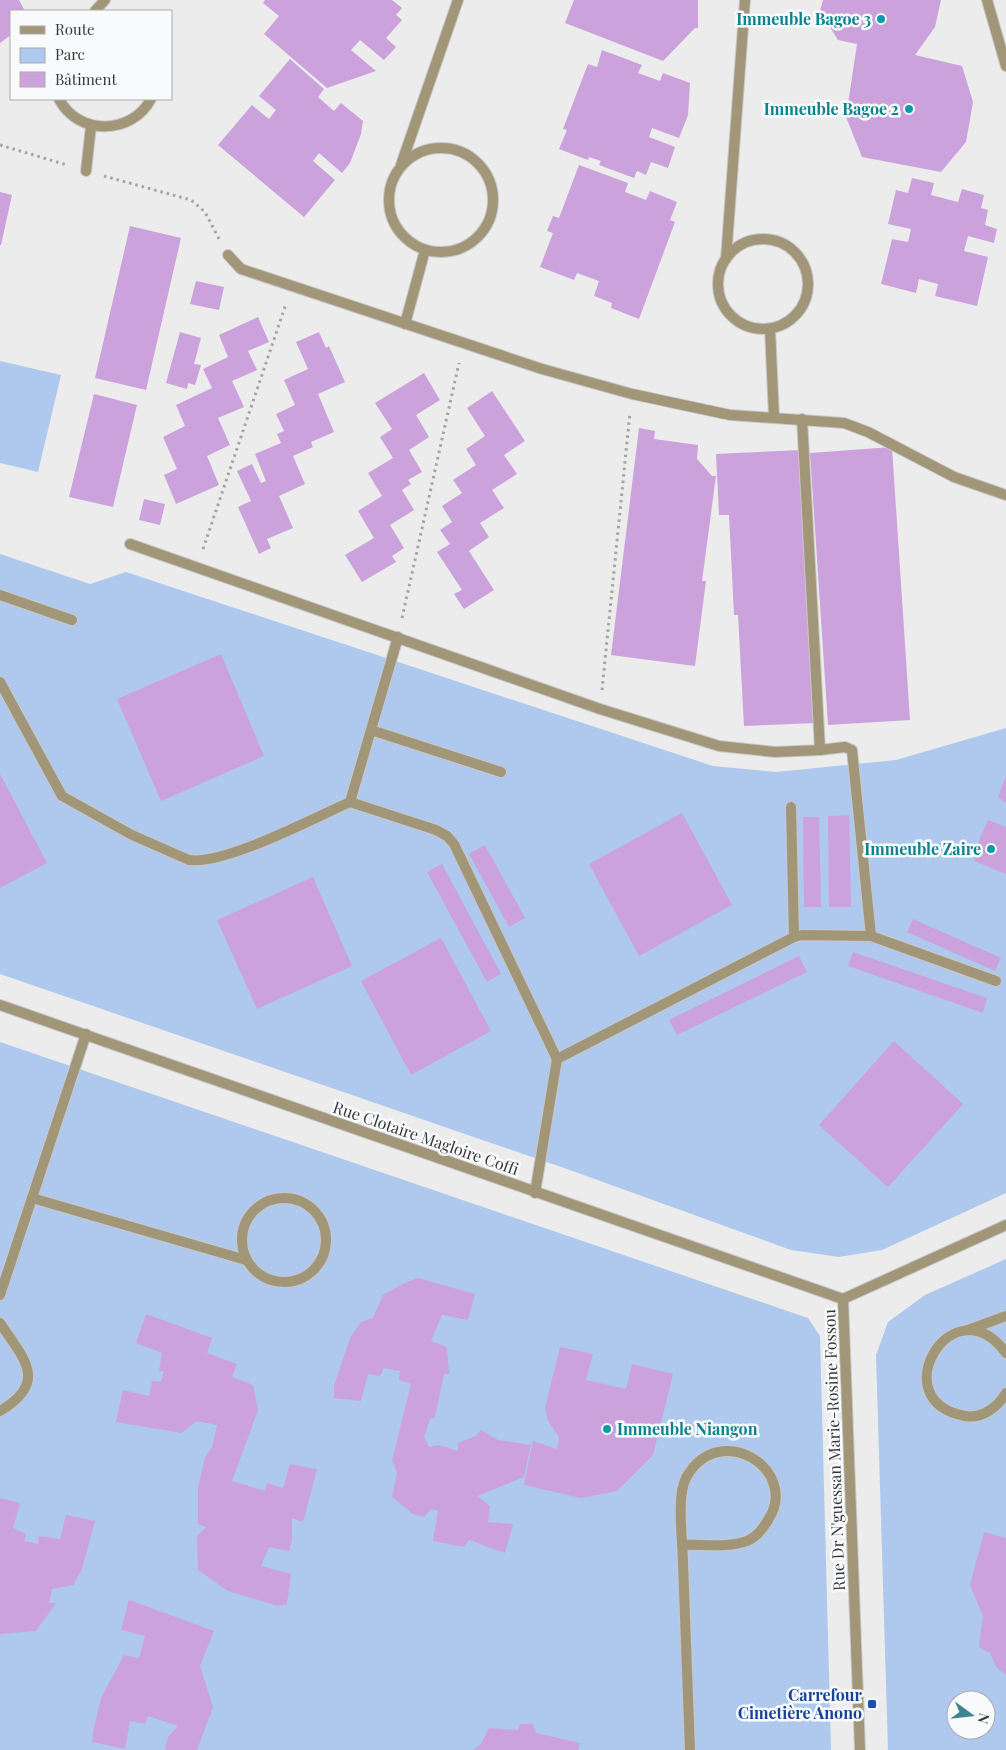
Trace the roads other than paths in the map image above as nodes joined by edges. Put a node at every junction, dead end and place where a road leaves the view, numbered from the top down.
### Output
1 (105, 0) edge
2 (458, 0) edge
3 (745, 0) edge
4 (987, 0) edge
5 (96, 10) edge
6 (1006, 66) edge
7 (60, 100) edge
8 (150, 100) edge
9 (91, 126) junction
10 (400, 166) junction
11 (86, 171) road end
12 (425, 250) junction
13 (228, 255) road end
14 (726, 259) junction
15 (405, 324) junction
16 (770, 330) junction
17 (774, 417) junction
18 (802, 419) junction
19 (1006, 495) edge
20 (130, 544) dead end
21 (0, 595) edge
22 (72, 620) dead end
23 (398, 637) junction
24 (0, 682) edge
25 (371, 730) junction
26 (820, 750) junction
27 (501, 772) dead end
28 (350, 802) junction
29 (790, 807) dead end
30 (871, 936) junction
31 (794, 937) junction
32 (996, 982) dead end
33 (0, 1005) edge
34 (86, 1034) junction
35 (557, 1059) junction
36 (535, 1193) junction
37 (32, 1198) junction
38 (1006, 1225) edge
39 (246, 1260) junction
40 (0, 1296) edge
41 (843, 1299) junction
42 (1006, 1316) edge
43 (0, 1323) edge
44 (967, 1330) junction
45 (1006, 1353) edge
46 (1006, 1393) edge
47 (0, 1411) edge
48 (683, 1545) junction
49 (690, 1750) edge
50 (860, 1750) edge

1 - 5 street
2 - 10 street
3 - 14 street
4 - 6 street
7 - 9 street
8 - 9 street
9 - 11 street
10 - 12 street
10 - 12 street
12 - 15 street
13 - 15 street
14 - 16 street
14 - 16 street
15 - 17 street
16 - 17 street
17 - 18 street
18 - 19 street
18 - 26 street
20 - 23 street
21 - 22 street
23 - 25 street
23 - 26 street
24 - 28 street
25 - 27 street
25 - 28 street
26 - 30 street
28 - 35 street
29 - 31 street
30 - 31 street
30 - 32 street
31 - 35 street
33 - 34 street, Rue Clotaire Magloire Coffi
34 - 36 street, Rue Clotaire Magloire Coffi
34 - 37 street
35 - 36 street
36 - 41 street, Rue Clotaire Magloire Coffi
37 - 39 street
37 - 40 street
38 - 41 street, Rue Dr N'guessan Marie-Rosine Fossou
39 - 39 street
41 - 50 street, Rue Dr N'guessan Marie-Rosine Fossou
42 - 44 street
43 - 47 street
44 - 45 street
44 - 46 street
48 - 48 street
48 - 49 street

